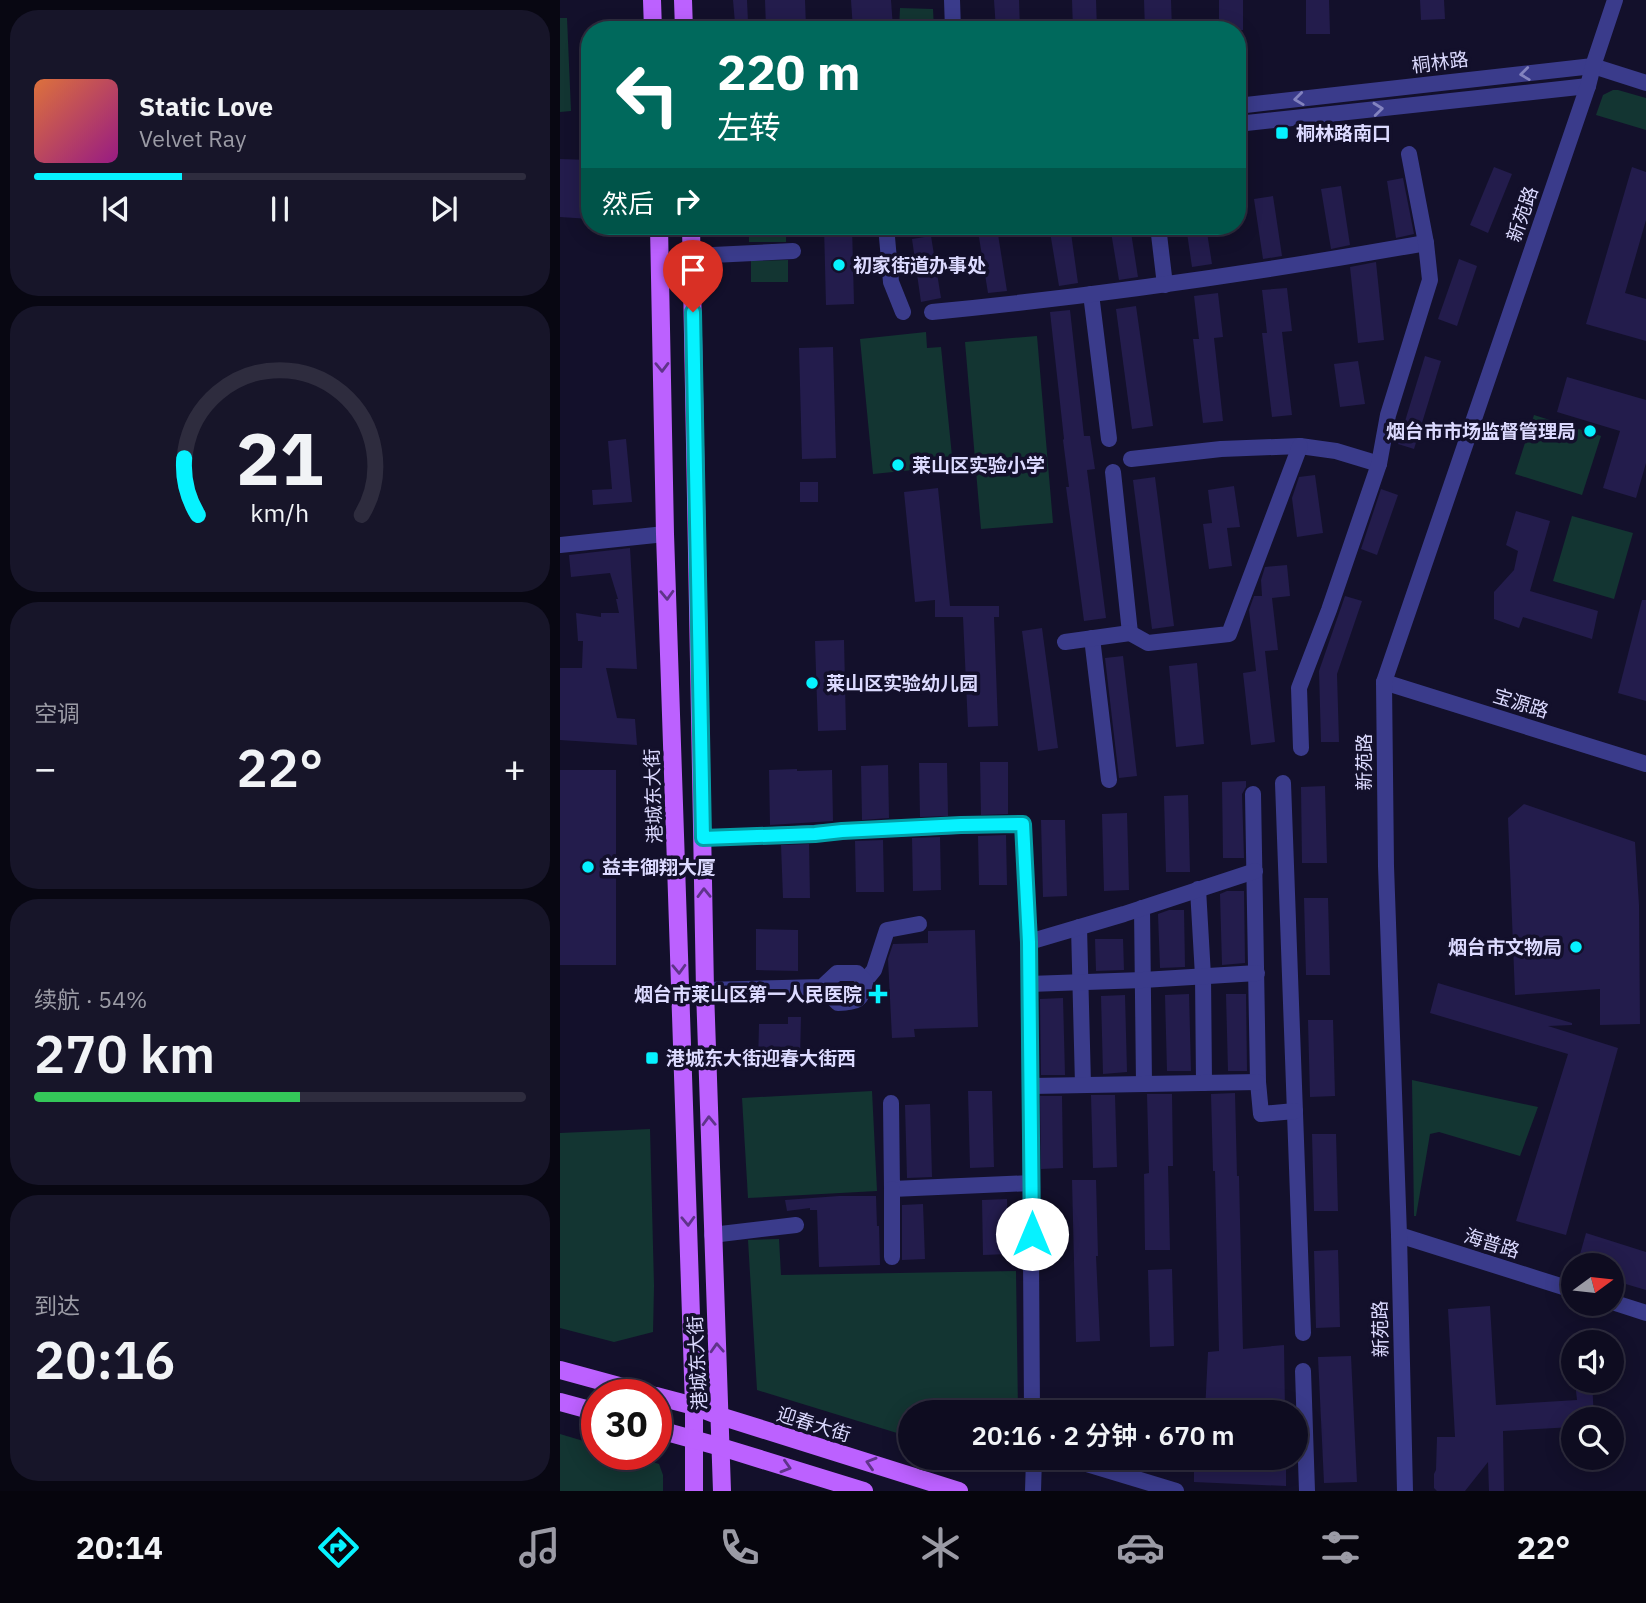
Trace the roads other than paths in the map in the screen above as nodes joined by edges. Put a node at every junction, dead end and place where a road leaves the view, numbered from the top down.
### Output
1 (652, 0) edge
2 (683, 0) edge
3 (953, 0) edge
4 (1615, 0) edge
5 (653, 21) edge
6 (684, 21) edge
7 (953, 21) edge
8 (1592, 66) junction
9 (1646, 83) edge
10 (1588, 86) junction
11 (1246, 105) edge
12 (1246, 123) edge
13 (1409, 154) dead end
14 (659, 235) edge
15 (691, 235) edge
16 (887, 235) edge
17 (1159, 235) edge
18 (1426, 243) junction
19 (793, 251) dead end
20 (692, 256) junction
21 (1165, 285) junction
22 (1091, 294) junction
23 (902, 312) dead end
24 (932, 312) dead end
25 (1108, 439) dead end
26 (1300, 446) junction
27 (1131, 459) dead end
28 (1379, 464) junction
29 (1113, 472) dead end
30 (665, 534) junction
31 (560, 545) edge
32 (1130, 633) junction
33 (1093, 638) junction
34 (1065, 642) dead end
35 (1384, 682) junction
36 (1301, 748) dead end
37 (1646, 764) edge
38 (1109, 780) dead end
39 (1283, 783) dead end
40 (1253, 794) dead end
41 (703, 838) junction
42 (1255, 870) junction
43 (1198, 889) junction
44 (1142, 908) junction
45 (919, 924) dead end
46 (1080, 927) junction
47 (1029, 942) junction
48 (1257, 973) junction
49 (1203, 976) junction
50 (1143, 980) junction
51 (865, 981) junction
52 (1081, 982) junction
53 (1029, 984) junction
54 (822, 987) junction
55 (705, 990) junction
56 (1258, 1082) junction
57 (1203, 1083) junction
58 (1144, 1084) junction
59 (1083, 1085) junction
60 (1031, 1086) junction
61 (891, 1103) dead end
62 (1295, 1111) junction
63 (1031, 1183) junction
64 (892, 1189) junction
65 (796, 1225) dead end
66 (712, 1235) junction
67 (1399, 1236) junction
68 (892, 1256) dead end
69 (1561, 1286) edge
70 (1624, 1306) edge
71 (1646, 1313) edge
72 (1303, 1333) dead end
73 (560, 1370) edge
74 (1303, 1371) dead end
75 (594, 1379) edge
76 (672, 1400) edge
77 (1032, 1400) edge
78 (560, 1402) edge
79 (694, 1406) junction
80 (581, 1408) edge
81 (720, 1416) junction
82 (672, 1434) edge
83 (694, 1440) junction
84 (721, 1447) junction
85 (1034, 1470) edge
86 (1107, 1470) edge
87 (694, 1491) edge
88 (722, 1491) edge
89 (864, 1491) edge
90 (959, 1491) edge
91 (1033, 1491) edge
92 (1176, 1491) edge
93 (1307, 1491) edge
94 (1405, 1491) edge

1 - 5 main road
2 - 6 main road
3 - 7 street
4 - 8 street, 新苑路
8 - 9 street, 桐林路
8 - 10 street, 新苑路
8 -> 11 street, 桐林路
12 -> 10 street, 桐林路
10 - 35 street, 新苑路
13 - 18 street
14 -> 30 main road, 港城东大街
15 - 20 main road, 港城东大街
16 - 23 street
17 - 21 street
18 - 21 street
18 - 28 street
19 - 20 street
20 - 41 main road, 港城东大街
21 - 22 street
22 - 24 street
22 - 25 street
26 - 27 street
26 - 28 street
26 - 32 street
28 - 36 street
29 - 32 street
30 - 31 street
30 -> 79 main road, 港城东大街
32 - 33 street
33 - 34 street
33 - 38 street
35 - 37 street, 宝源路
35 - 67 street, 新苑路
39 - 62 street
40 - 42 street
41 - 47 street
55 -> 41 main road, 港城东大街
42 - 43 street
42 - 48 street
43 - 44 street
43 - 49 street
44 - 46 street
44 - 50 street
45 - 51 street
46 - 47 street
46 - 52 street
47 - 53 street
48 - 49 street
48 - 56 street
49 - 50 street
49 - 57 street
50 - 52 street
50 - 58 street
51 - 54 street
51 - 54 street
52 - 53 street
52 - 59 street
53 - 60 street
54 - 55 street
66 -> 55 main road, 港城东大街
56 - 57 street
56 - 62 street
57 - 58 street
58 - 59 street
59 - 60 street
60 - 63 street
61 - 64 street
62 - 72 street
63 - 64 street
63 - 77 street
64 - 68 street
65 - 66 street
81 -> 66 main road, 港城东大街
67 - 69 street, 海普路
67 - 94 street, 新苑路
70 - 71 street
73 - 75 main road, 迎春大街
74 - 93 street
76 - 79 main road, 迎春大街
78 - 80 main road
79 - 81 main road, 迎春大街
79 - 83 main road, 港城东大街
81 - 84 main road, 港城东大街
90 -> 81 main road, 迎春大街
82 - 83 main road
83 - 84 main road
83 - 87 main road, 港城东大街
84 - 88 main road, 港城东大街
84 -> 89 main road
85 - 91 street
86 - 92 street

